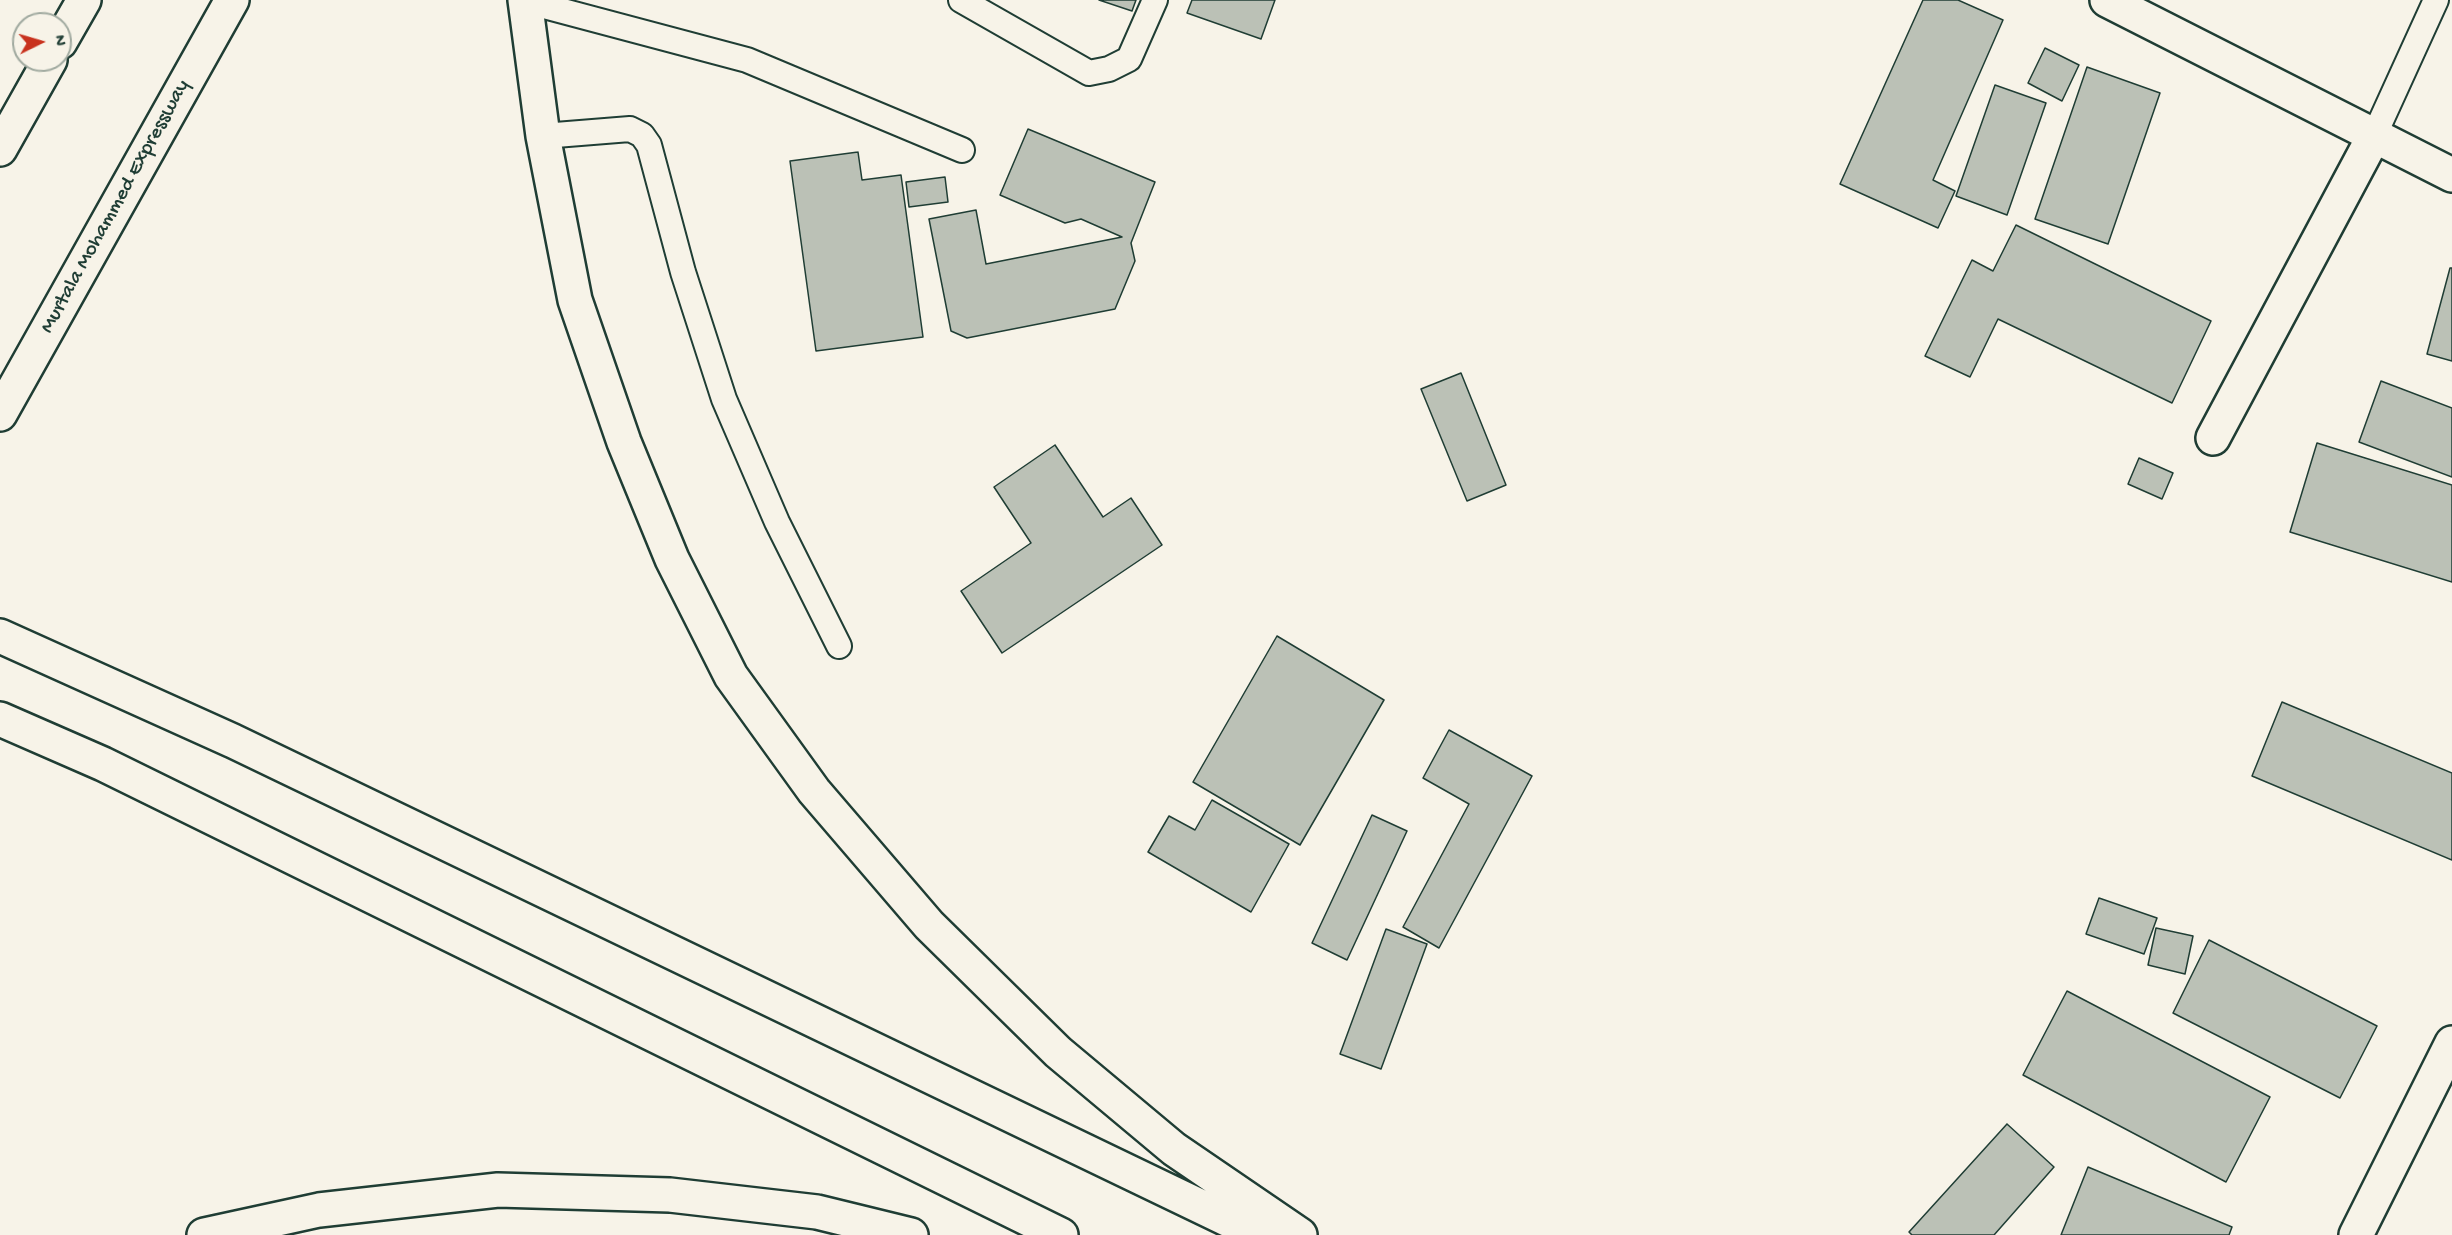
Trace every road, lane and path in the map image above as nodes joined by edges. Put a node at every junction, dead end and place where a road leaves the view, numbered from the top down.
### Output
1 (84, 0) edge
2 (232, 0) edge
3 (525, 0) edge
4 (961, 0) edge
5 (1155, 0) edge
6 (2107, 0) edge
7 (2436, 0) edge
8 (72, 21) edge
9 (43, 72) edge
10 (543, 136) junction
11 (2374, 136) junction
12 (0, 149) edge
13 (962, 150) dead end
14 (2452, 175) edge
15 (0, 414) edge
16 (2213, 438) dead end
17 (0, 636) edge
18 (839, 646) dead end
19 (0, 719) edge
20 (2452, 1043) edge
21 (204, 1235) edge
22 (911, 1235) edge
23 (1061, 1235) edge
24 (1260, 1235) edge
25 (1300, 1235) edge
26 (2356, 1235) edge

1 - 8 main road
2 - 15 main road, Murtala Mohammed Expressway
3 - 10 main road
3 - 13 lane
4 - 5 lane
6 - 11 main road
7 - 11 lane
9 - 12 main road
10 - 18 lane
10 - 25 main road
11 - 14 main road
11 - 16 main road
17 - 24 main road
19 - 23 main road
20 - 26 main road
21 - 22 main road

